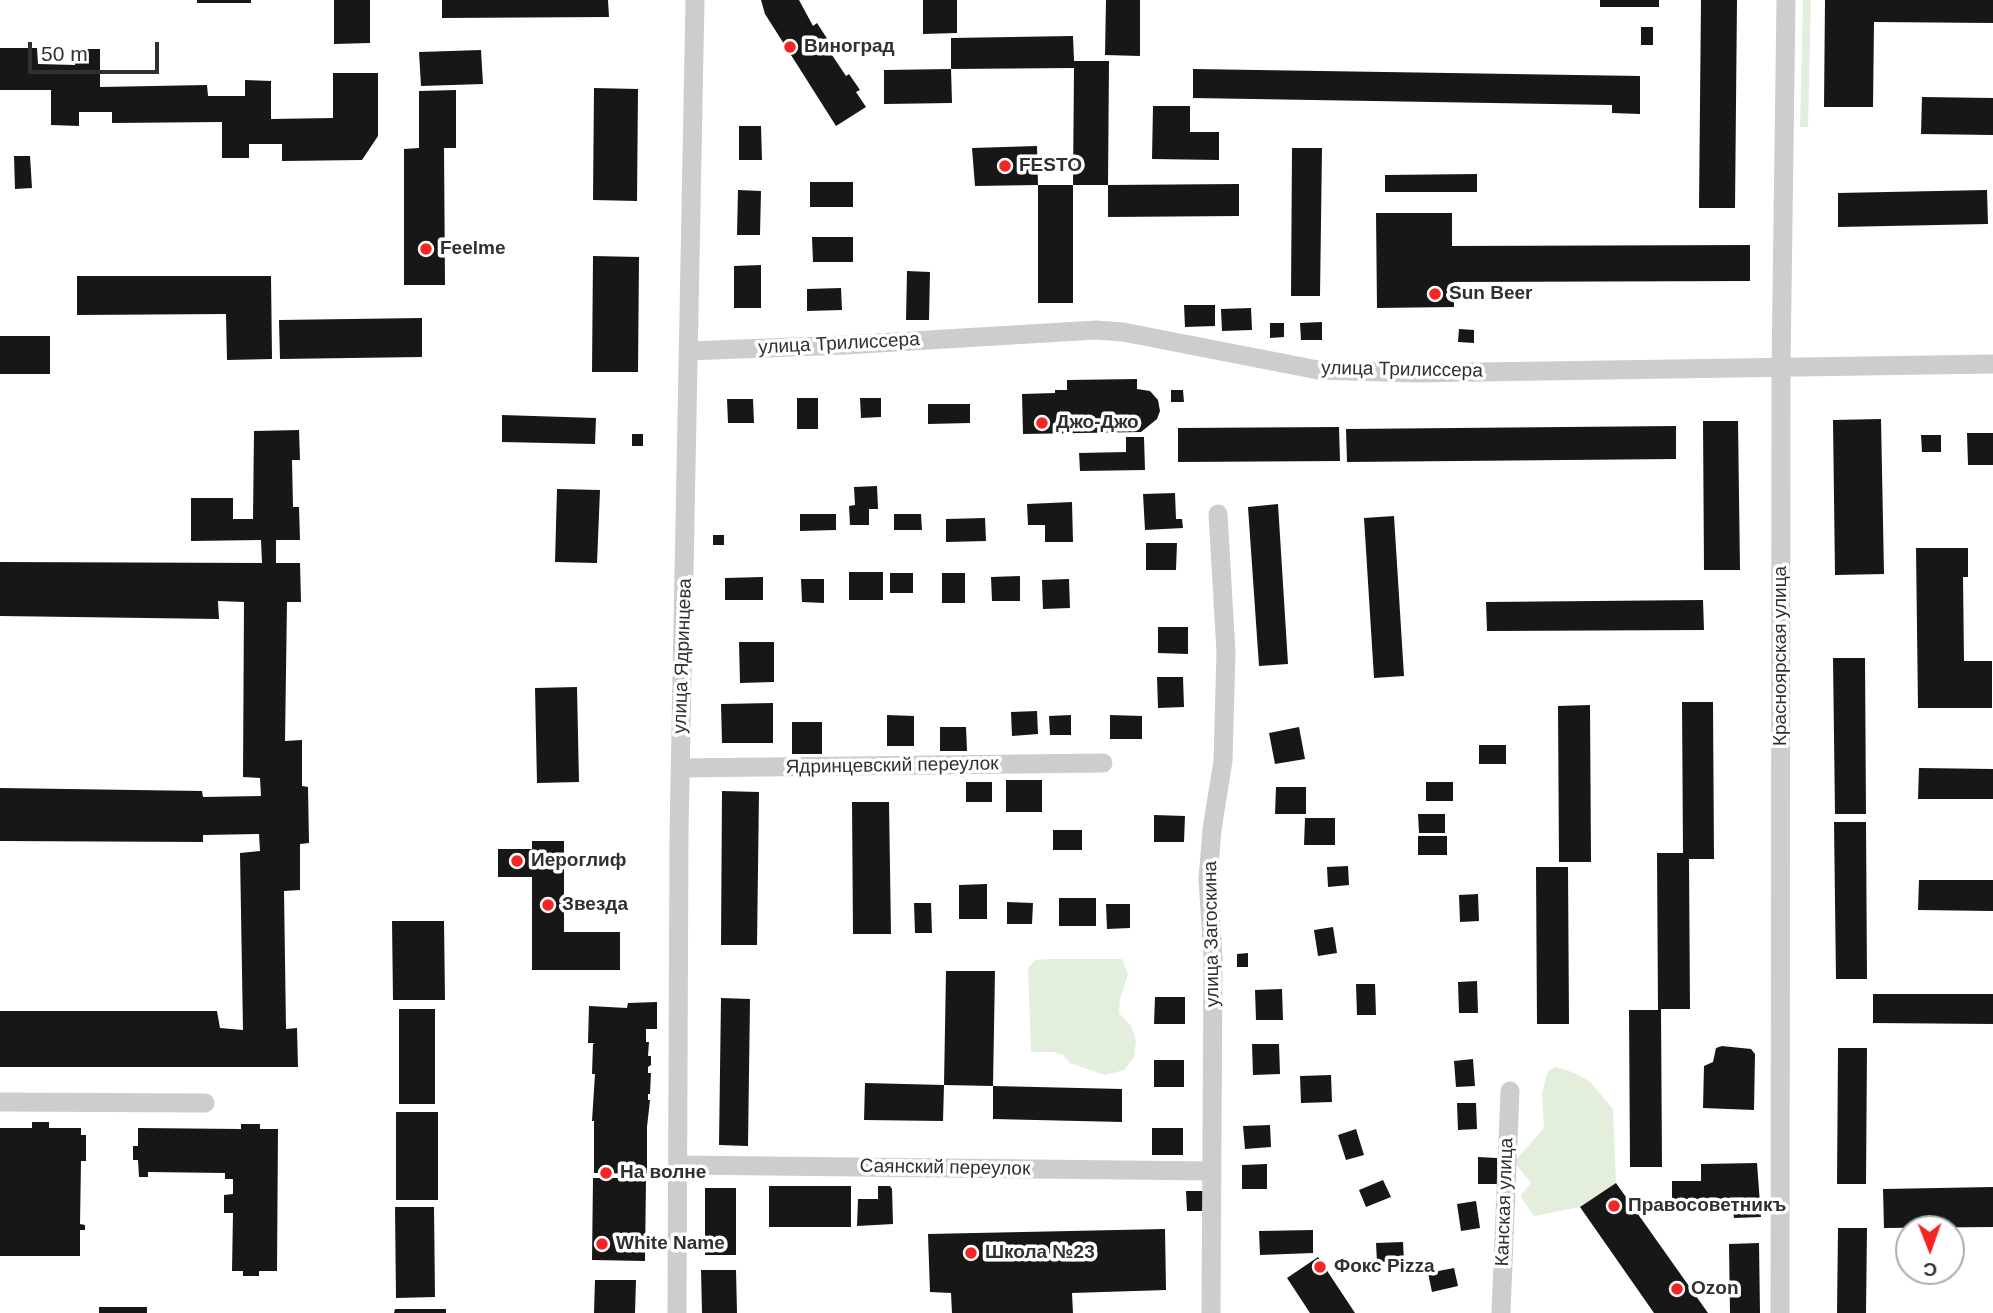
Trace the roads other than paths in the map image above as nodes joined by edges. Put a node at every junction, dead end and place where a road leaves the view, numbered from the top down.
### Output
1 (695, 0) edge
2 (1786, 0) edge
3 (688, 351) junction
4 (1993, 364) edge
5 (1781, 368) junction
6 (1219, 514) dead end
7 (1103, 763) dead end
8 (680, 768) junction
9 (1510, 1091) dead end
10 (0, 1102) edge
11 (205, 1103) dead end
12 (679, 1165) junction
13 (1212, 1171) junction
14 (677, 1313) edge
15 (1212, 1313) edge
16 (1501, 1313) edge
17 (1780, 1313) edge

1 - 3 street, улица Ядринцева
2 - 5 street, Красноярская улица
3 - 5 street, улица Трилиссера
3 - 8 street, улица Ядринцева
4 - 5 street, улица Трилиссера
5 - 17 street, Красноярская улица
6 - 13 street, улица Загоскина
7 - 8 street, Ядринцевский переулок
8 - 12 street, улица Ядринцева
9 - 16 street, Канская улица
10 - 11 street
12 - 13 street, Саянский переулок
12 - 14 street, улица Ядринцева
13 - 15 street, улица Загоскина

